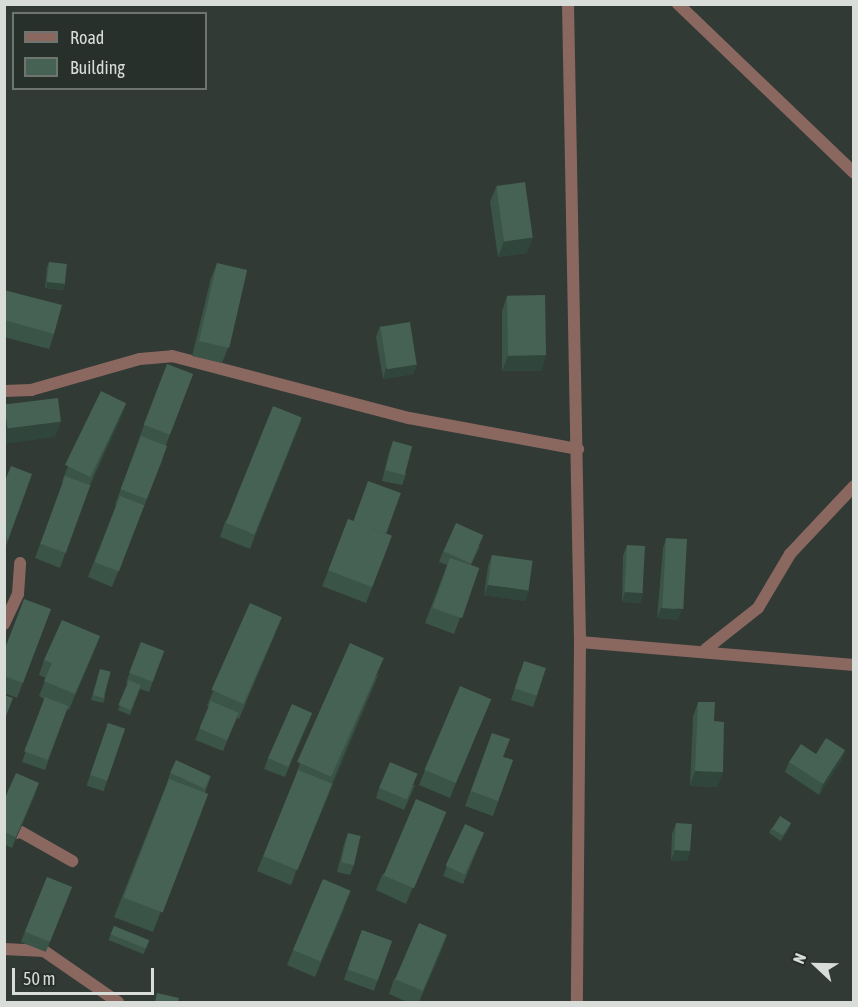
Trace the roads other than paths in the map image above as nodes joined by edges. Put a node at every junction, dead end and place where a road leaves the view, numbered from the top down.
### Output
1 (568, 4) edge
2 (678, 4) edge
3 (854, 173) edge
4 (4, 391) edge
5 (578, 449) junction
6 (854, 486) edge
7 (20, 563) dead end
8 (4, 624) edge
9 (580, 642) junction
10 (706, 649) junction
11 (854, 665) edge
12 (4, 835) edge
13 (72, 861) dead end
14 (4, 948) edge
15 (118, 1002) edge
16 (577, 1002) edge

1 - 5 street
2 - 3 street
4 - 5 street
5 - 9 street
6 - 10 street
7 - 8 street
9 - 10 street
9 - 16 street
10 - 11 street
12 - 13 street
14 - 15 street

